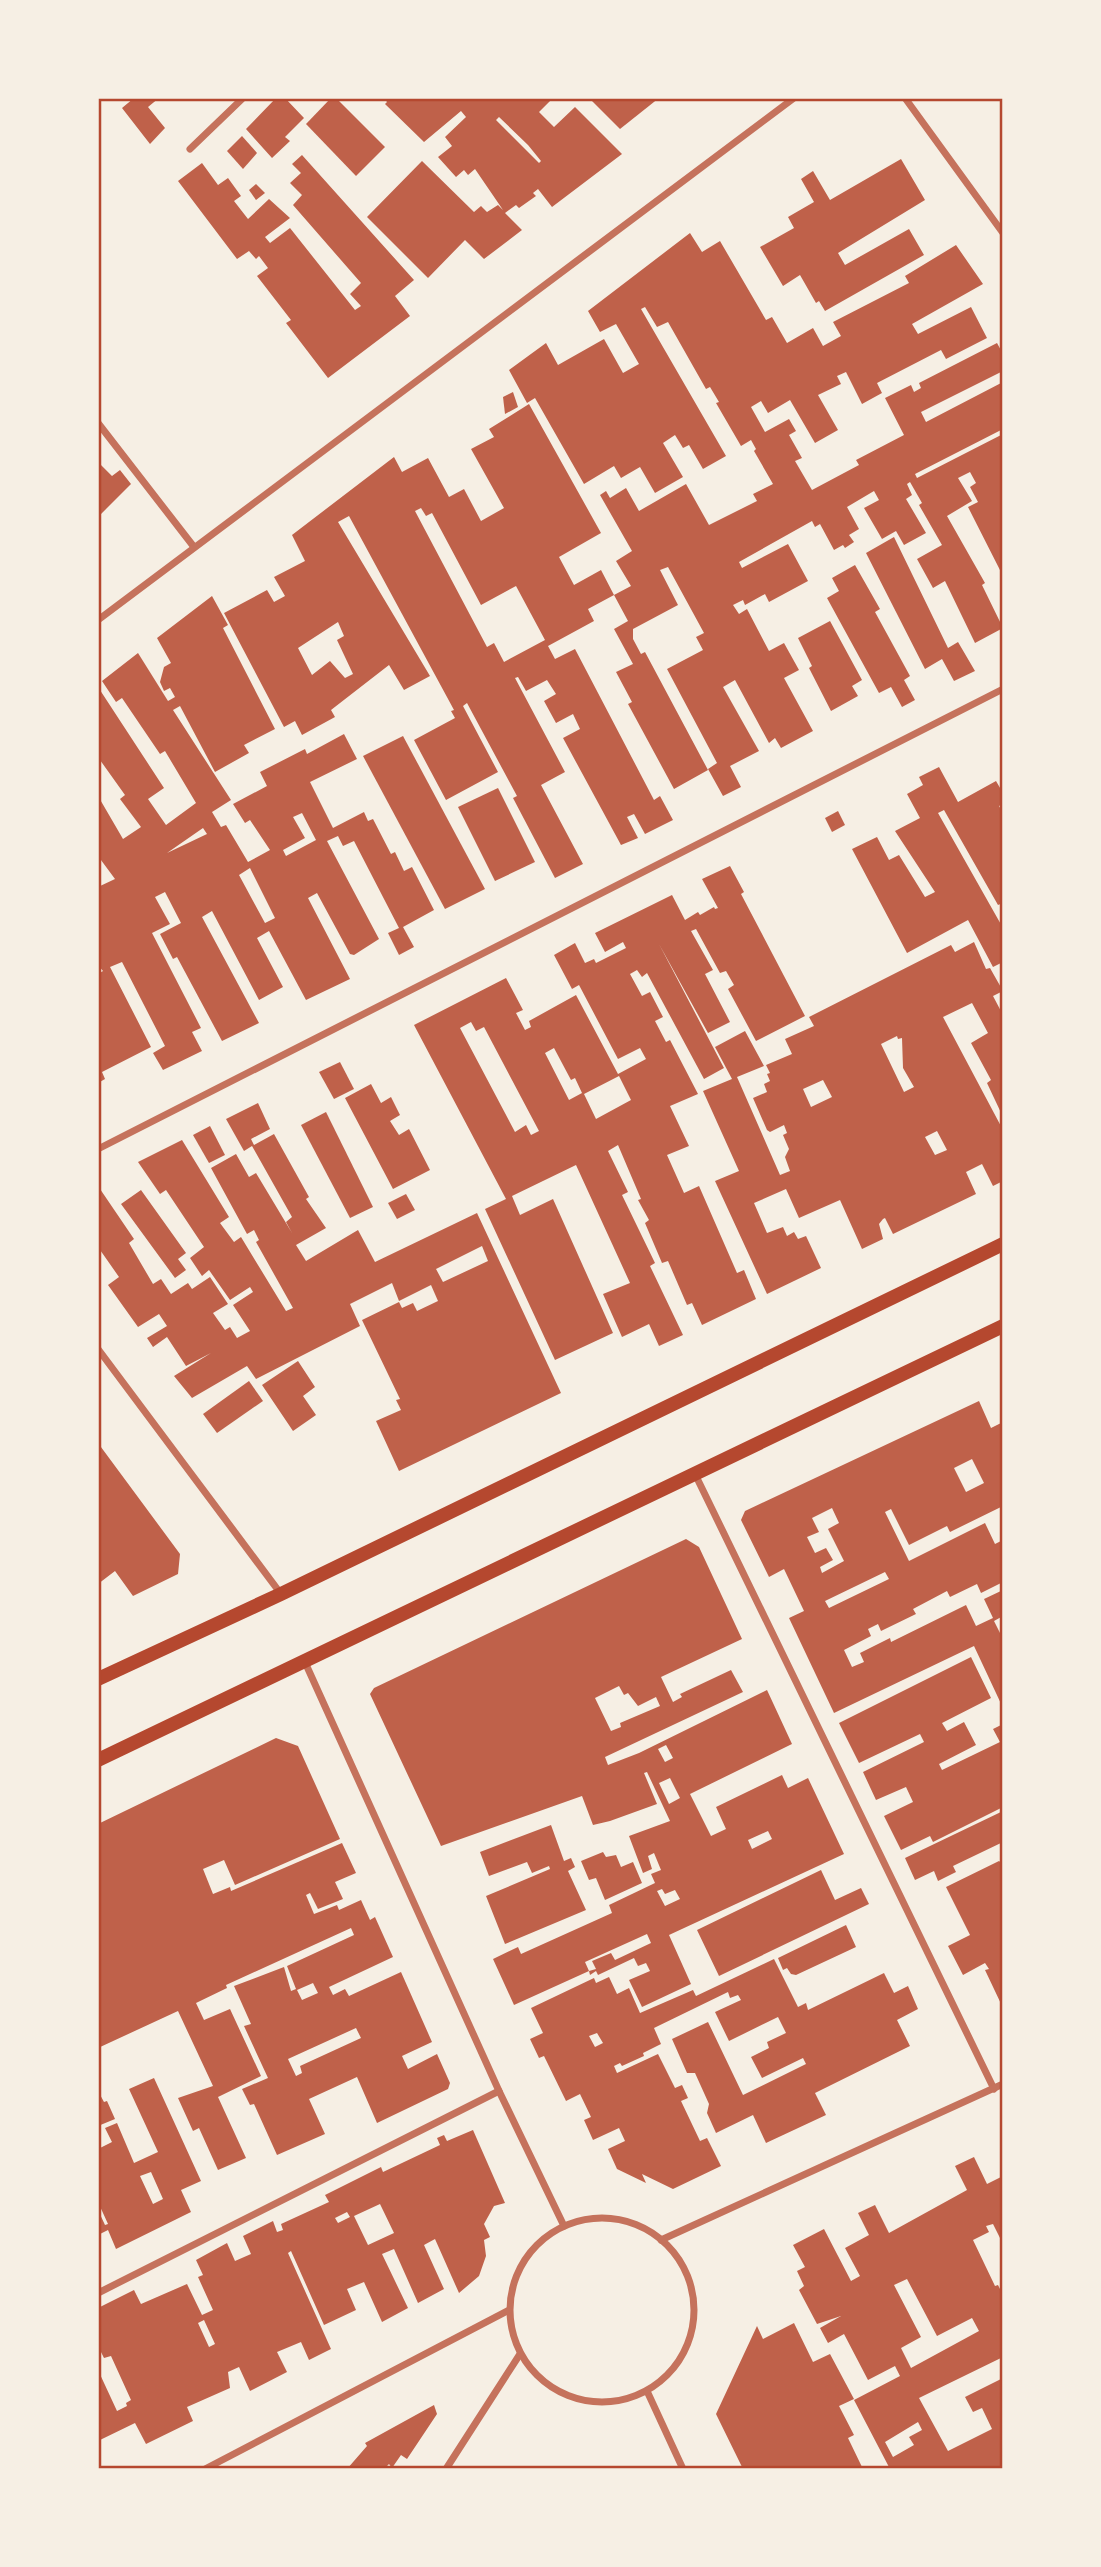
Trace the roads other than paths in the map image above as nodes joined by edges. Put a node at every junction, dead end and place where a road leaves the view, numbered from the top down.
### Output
1 (243, 98) edge
2 (794, 98) edge
3 (905, 98) edge
4 (190, 149) dead end
5 (1003, 233) edge
6 (98, 423) edge
7 (194, 547) junction
8 (98, 620) edge
9 (1003, 688) edge
10 (98, 1149) edge
11 (1003, 1244) edge
12 (1003, 1326) edge
13 (98, 1349) edge
14 (695, 1474) junction
15 (281, 1594) junction
16 (304, 1660) junction
17 (98, 1679) edge
18 (98, 1760) edge
19 (1003, 2084) edge
20 (993, 2089) junction
21 (499, 2091) junction
22 (564, 2226) junction
23 (661, 2240) junction
24 (98, 2293) edge
25 (509, 2310) junction
26 (520, 2354) junction
27 (647, 2391) junction
28 (205, 2469) edge
29 (446, 2469) edge
30 (683, 2469) edge

1 - 4 street
2 - 7 street
3 - 5 street
6 - 7 street
7 - 8 street
9 - 10 street
11 - 15 main road
12 - 14 main road
13 - 15 street
14 - 16 main road
14 - 20 street
15 - 17 main road
16 - 18 main road
16 - 21 street
19 - 20 street
20 - 23 street
21 - 22 street
21 - 24 street
22 - 23 street
22 - 25 street
23 - 27 street
25 - 26 street
25 - 28 street
26 - 27 street
26 - 29 street
27 - 30 street

